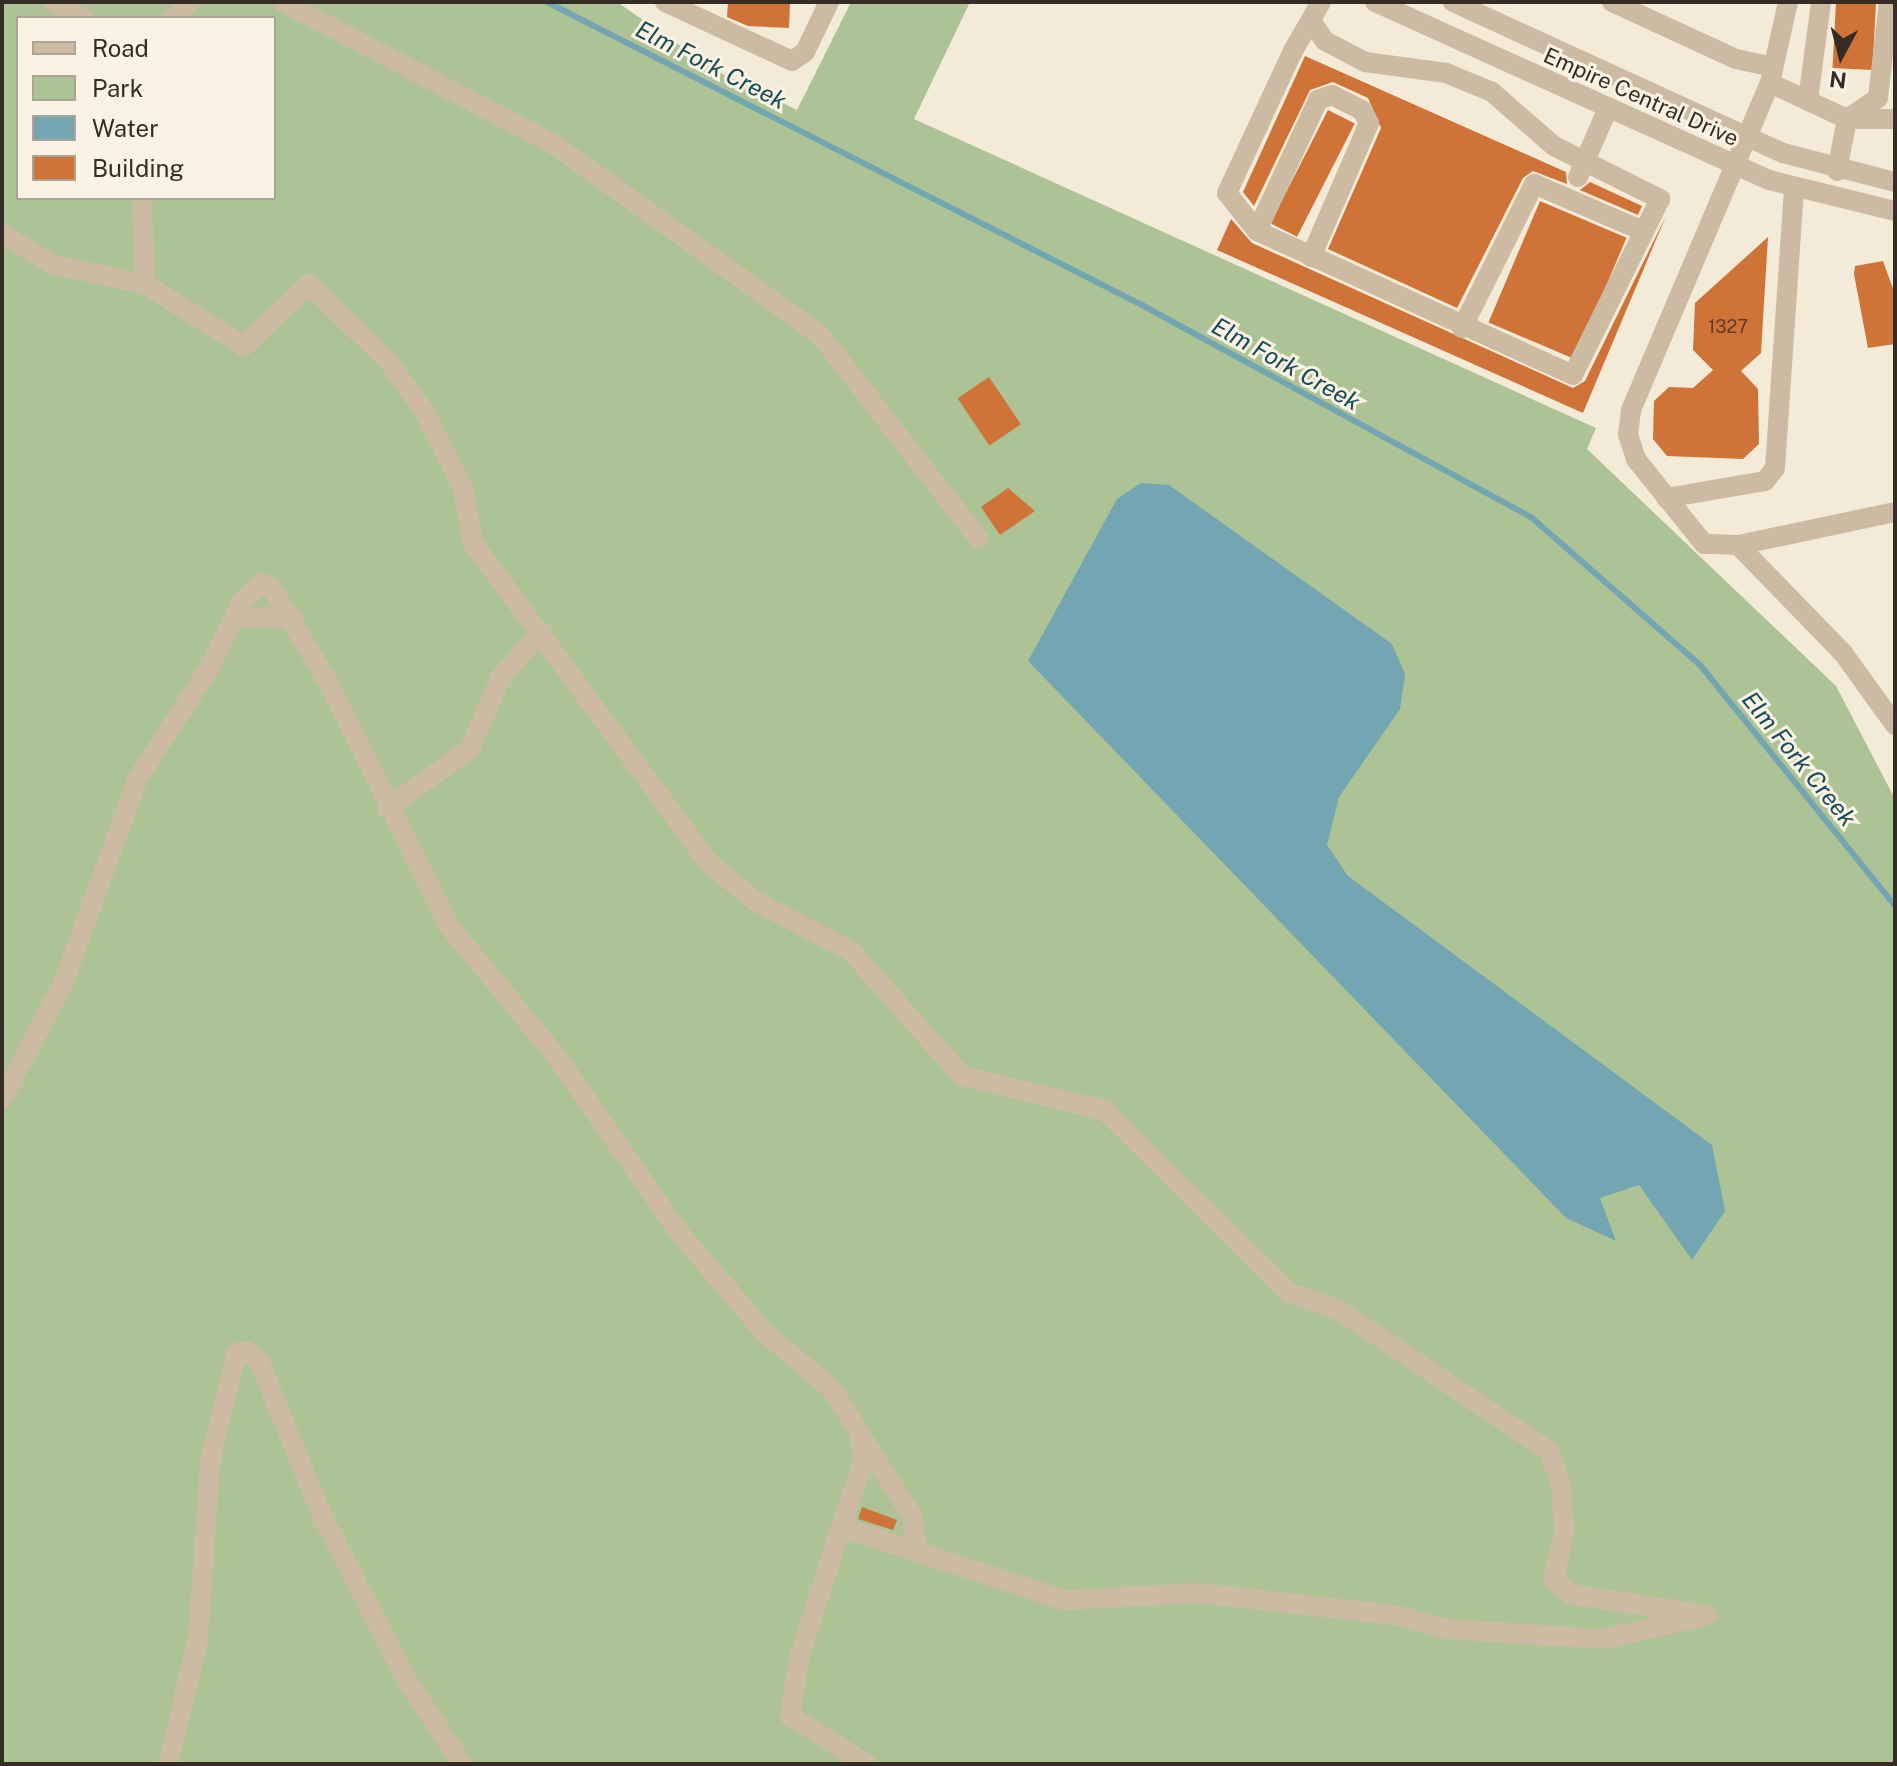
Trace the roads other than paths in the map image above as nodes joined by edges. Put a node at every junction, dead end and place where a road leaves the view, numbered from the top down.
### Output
1 (53, 2) edge
2 (190, 2) edge
3 (283, 2) edge
4 (665, 2) edge
5 (829, 2) edge
6 (1321, 2) edge
7 (1375, 2) edge
8 (1453, 2) edge
9 (1612, 2) edge
10 (1788, 2) edge
11 (1821, 2) edge
12 (1889, 2) edge
13 (79, 16) edge
14 (175, 16) edge
15 (1311, 21) junction
16 (1771, 75) junction
17 (1808, 100) junction
18 (1608, 108) junction
19 (1847, 119) junction
20 (1895, 119) edge
21 (1747, 136) junction
22 (1587, 157) junction
23 (1734, 166) junction
24 (1837, 171) junction
25 (1578, 177) dead end
26 (1895, 182) edge
27 (1794, 190) junction
28 (142, 200) edge
29 (1895, 211) edge
30 (1257, 231) junction
31 (1643, 231) junction
32 (2, 234) edge
33 (1311, 257) junction
34 (145, 284) junction
35 (1462, 328) junction
36 (1666, 498) junction
37 (1895, 512) edge
38 (978, 538) dead end
39 (1738, 545) junction
40 (235, 617) junction
41 (293, 618) junction
42 (540, 632) junction
43 (1895, 725) edge
44 (387, 808) junction
45 (2, 1099) edge
46 (860, 1434) junction
47 (841, 1527) junction
48 (917, 1553) junction
49 (168, 1764) edge
50 (462, 1764) edge
51 (867, 1764) edge

1 - 13 street
2 - 14 street
3 - 38 street
4 - 5 street
6 - 15 street
7 - 18 street, Empire Central Drive
8 - 21 street, Empire Central Drive
9 - 16 street
10 - 16 street
11 - 17 street
12 - 19 street
15 - 22 street
15 - 30 street
16 - 17 street
16 - 21 street
17 - 19 street
18 - 22 street
18 - 23 street, Empire Central Drive
19 - 20 street
19 - 24 street
21 - 23 street
21 - 24 street, Empire Central Drive
22 - 25 street
22 - 31 street
23 - 27 street, Empire Central Drive
23 - 36 street
24 - 26 street, Empire Central Drive
27 - 29 street, Empire Central Drive
27 - 36 street
28 - 34 street
30 - 33 street
30 - 33 street
31 - 35 street
31 - 35 street
32 - 34 street
33 - 35 street
34 - 42 street
36 - 39 street
37 - 39 street
39 - 43 street
40 - 41 street
40 - 41 street
40 - 45 street
41 - 44 street
42 - 44 street
42 - 48 street
44 - 46 street
46 - 47 street
46 - 48 street
47 - 48 street
47 - 51 street
49 - 50 street

